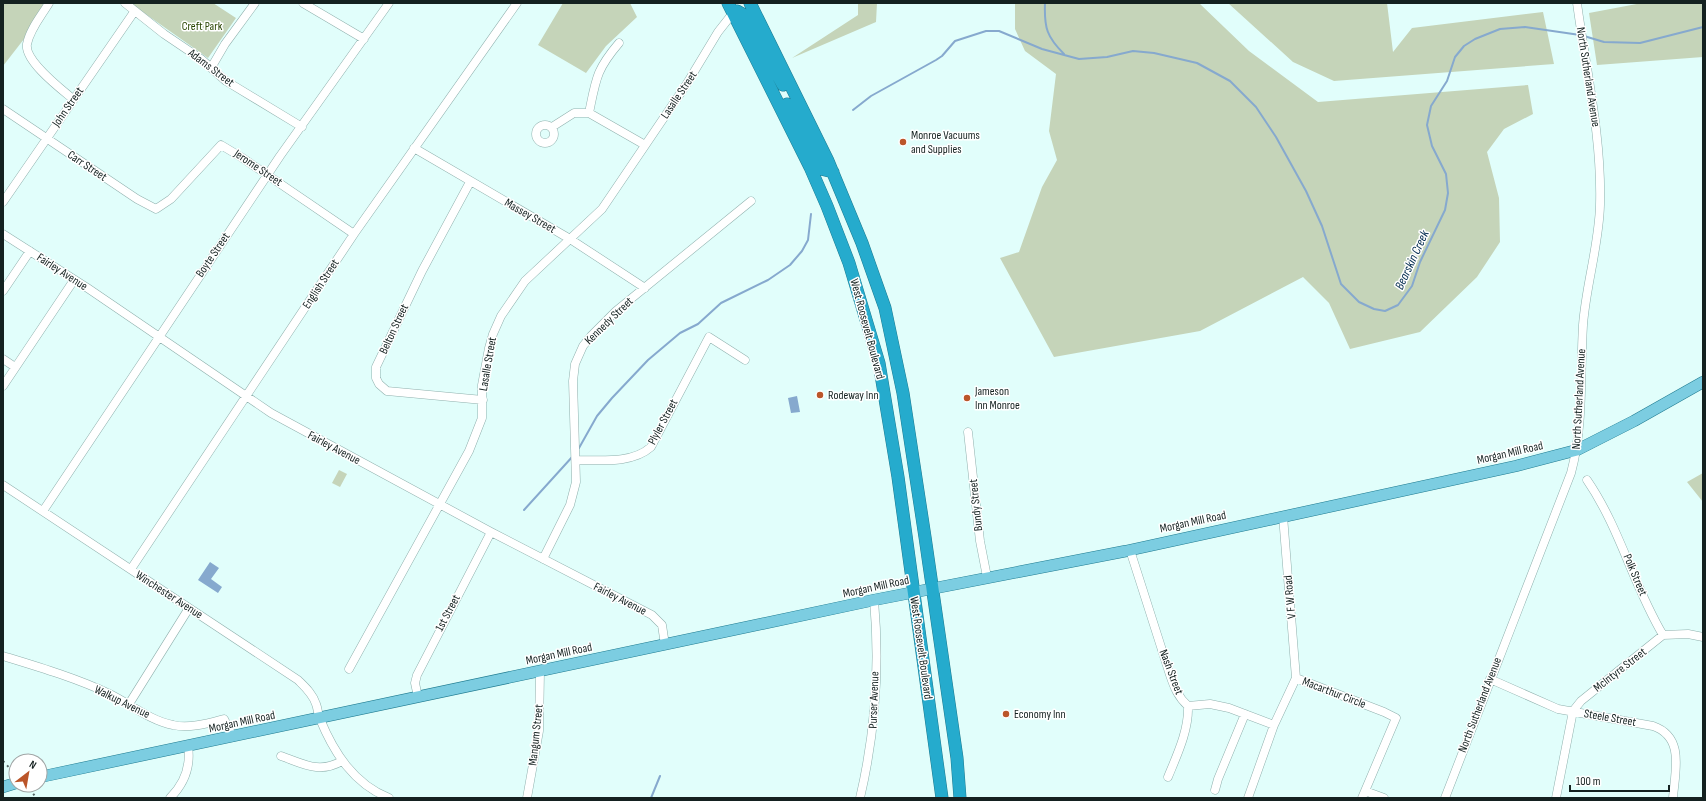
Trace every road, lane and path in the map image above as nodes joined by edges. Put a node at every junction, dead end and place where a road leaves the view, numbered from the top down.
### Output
1 (49, 3) edge
2 (125, 3) edge
3 (255, 3) edge
4 (303, 3) edge
5 (389, 3) edge
6 (516, 3) edge
7 (750, 3) edge
8 (1577, 3) edge
9 (730, 8) edge
10 (134, 12) junction
11 (364, 39) junction
12 (619, 43) dead end
13 (758, 64) junction
14 (211, 68) junction
15 (73, 99) junction
16 (3, 110) edge
17 (589, 113) junction
18 (808, 120) junction
19 (302, 127) junction
20 (552, 127) dead end
21 (46, 138) junction
22 (645, 145) junction
23 (414, 148) junction
24 (833, 172) junction
25 (267, 175) junction
26 (470, 182) junction
27 (171, 198) joint
28 (752, 201) dead end
29 (3, 202) edge
30 (3, 234) edge
31 (354, 234) junction
32 (570, 239) junction
33 (30, 251) junction
34 (74, 280) junction
35 (644, 288) junction
36 (3, 291) edge
37 (159, 336) junction
38 (3, 359) edge
39 (745, 360) dead end
40 (16, 367) junction
41 (1703, 382) edge
42 (3, 386) edge
43 (247, 396) junction
44 (483, 400) junction
45 (968, 432) dead end
46 (1578, 450) junction
47 (576, 460) junction
48 (1588, 480) dead end
49 (3, 485) edge
50 (440, 504) junction
51 (42, 511) junction
52 (1283, 516) junction
53 (491, 532) junction
54 (1130, 550) junction
55 (543, 558) junction
56 (131, 569) junction
57 (987, 577) junction
58 (932, 588) junction
59 (914, 592) junction
60 (874, 600) junction
61 (189, 608) junction
62 (1663, 635) junction
63 (1703, 637) edge
64 (665, 645) junction
65 (3, 656) edge
66 (349, 668) dead end
67 (540, 671) junction
68 (1296, 678) junction
69 (1490, 680) junction
70 (418, 697) junction
71 (129, 704) junction
72 (1188, 706) junction
73 (1573, 711) junction
74 (1245, 714) junction
75 (319, 718) junction
76 (1274, 725) junction
77 (233, 737) junction
78 (188, 746) junction
79 (281, 756) dead end
80 (342, 761) junction
81 (48, 776) edge
82 (1168, 777) dead end
83 (1216, 790) dead end
84 (1364, 795) edge
85 (172, 797) edge
86 (389, 798) edge
87 (527, 798) edge
88 (860, 798) edge
89 (942, 798) edge
90 (960, 798) edge
91 (1248, 798) edge
92 (1384, 798) edge
93 (1445, 798) edge
94 (1556, 798) edge
95 (1673, 798) edge

1 - 15 street
2 - 10 street, Adams Street
3 - 14 street
4 - 11 street
5 - 11 street, Boyte Street
6 - 23 street, English Street
7 - 18 highway, West Roosevelt Boulevard
8 - 46 street, North Sutherland Avenue
9 - 13 highway, West Roosevelt Boulevard
9 - 18 highway
9 - 22 street, Lasalle Street
10 - 14 street, Adams Street
10 - 15 street, John Street
11 - 19 street, Boyte Street
12 - 17 street
13 - 24 highway
13 - 59 highway, West Roosevelt Boulevard
14 - 19 street, Adams Street
15 - 21 street, John Street
16 - 21 street, Carr Street
17 - 20 street
17 - 22 street
18 - 24 highway, West Roosevelt Boulevard
19 - 25 street, Boyte Street
21 - 27 street, Carr Street
21 - 29 street, John Street
22 - 32 street, Lasalle Street
23 - 26 street, Massey Street
23 - 31 street, English Street
24 - 58 highway, West Roosevelt Boulevard
25 - 27 street, Jerome Street
25 - 31 street, Jerome Street
25 - 37 street, Boyte Street
26 - 32 street, Massey Street
26 - 44 street, Belton Street
28 - 35 street, Kennedy Street
30 - 33 street, Fairley Avenue
31 - 43 street, English Street
32 - 35 street, Massey Street
32 - 44 street, Lasalle Street
33 - 34 street, Fairley Avenue
33 - 36 street
34 - 37 street, Fairley Avenue
34 - 40 street
35 - 47 street, Kennedy Street
37 - 43 street, Fairley Avenue
37 - 51 street, Boyte Street
38 - 40 street
39 - 47 street, Plyler Street
40 - 42 street
41 - 46 main road, Morgan Mill Road
43 - 50 street, Fairley Avenue
43 - 56 street, English Street
44 - 50 street, Lasalle Street
45 - 57 street, Bundy Street
46 - 52 main road, Morgan Mill Road
46 - 69 street, North Sutherland Avenue
47 - 55 street, Kennedy Street
48 - 62 street, Polk Street
49 - 51 street, Winchester Avenue
50 - 53 street, Fairley Avenue
50 - 66 street, Lasalle Street
51 - 56 street, Winchester Avenue
52 - 54 main road, Morgan Mill Road
52 - 68 street, V F W Road
53 - 55 street, Fairley Avenue
53 - 70 street, 1st Street
54 - 57 main road, Morgan Mill Road
54 - 72 street, Nash Street
55 - 64 street, Fairley Avenue
56 - 61 street, Winchester Avenue
57 - 58 main road, Morgan Mill Road
58 - 59 main road, Morgan Mill Road
58 - 90 highway, West Roosevelt Boulevard
59 - 60 main road, Morgan Mill Road
59 - 89 highway, West Roosevelt Boulevard
60 - 64 main road, Morgan Mill Road
60 - 88 street, Purser Avenue
61 - 71 street
61 - 75 street, Winchester Avenue
62 - 63 street
62 - 73 street, McIntyre Street
64 - 67 main road, Morgan Mill Road
65 - 71 street, Walkup Avenue
67 - 70 main road, Morgan Mill Road
67 - 87 street, Mangum Street
68 - 76 street, Macarthur Circle
68 - 84 street, Macarthur Circle
69 - 73 street, Steele Street
69 - 93 street, North Sutherland Avenue
70 - 75 main road, Morgan Mill Road
71 - 77 street, Walkup Avenue
72 - 74 street, Nash Street
72 - 82 street
73 - 94 street
73 - 95 street, Steele Street
74 - 76 street, Nash Street
74 - 83 street
75 - 77 main road, Morgan Mill Road
75 - 80 street
76 - 91 street, Macarthur Circle
77 - 78 main road, Morgan Mill Road
78 - 81 main road, Morgan Mill Road
78 - 85 street
79 - 80 street
80 - 86 street
84 - 92 street, Macarthur Circle

